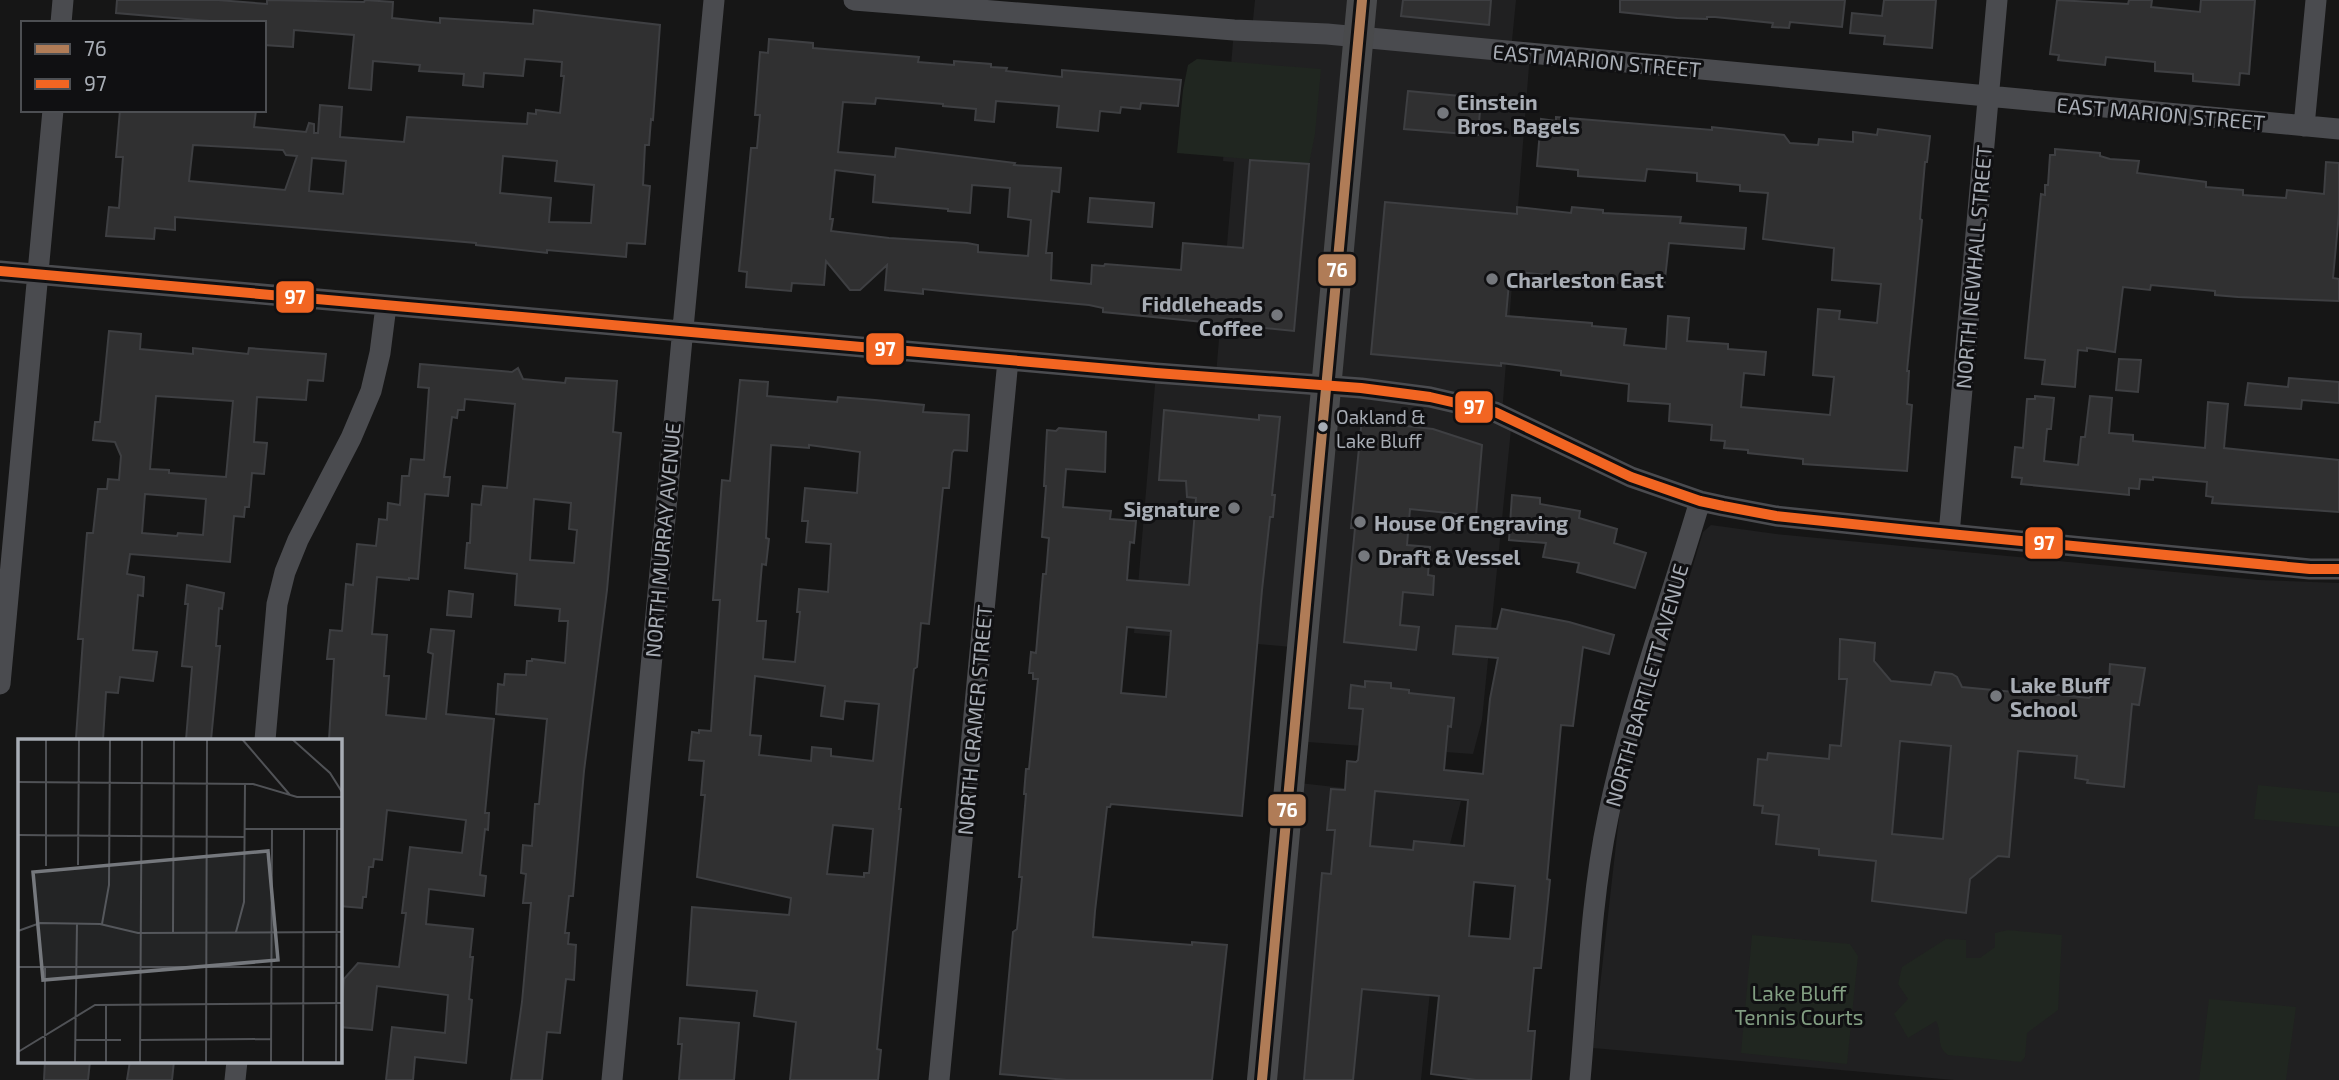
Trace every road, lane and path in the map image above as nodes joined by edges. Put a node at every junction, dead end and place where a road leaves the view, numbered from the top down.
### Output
1 (63, 0) edge
2 (713, 0) edge
3 (854, 0) edge
4 (1362, 0) edge
5 (1997, 0) edge
6 (2316, 0) edge
7 (61, 21) edge
8 (1359, 37) junction
9 (1988, 97) junction
10 (53, 112) edge
11 (2304, 126) junction
12 (2339, 129) edge
13 (0, 271) edge
14 (38, 275) junction
15 (386, 306) junction
16 (682, 331) junction
17 (1008, 360) junction
18 (1328, 385) junction
19 (1699, 501) junction
20 (1949, 534) junction
21 (2339, 569) edge
22 (0, 684) edge
23 (265, 739) edge
24 (237, 1062) edge
25 (235, 1080) edge
26 (612, 1080) edge
27 (939, 1080) edge
28 (1262, 1080) edge
29 (1580, 1080) edge

1 - 7 street
2 - 16 street, NORTH MURRAY AVENUE
3 - 8 street, EAST MARION STREET
4 - 8 main road
5 - 9 street, NORTH NEWHALL STREET
6 - 11 street
8 - 9 street, EAST MARION STREET
8 - 18 main road
9 - 11 street, EAST MARION STREET
9 - 20 street, NORTH NEWHALL STREET
10 - 14 street
11 - 12 street, EAST MARION STREET
13 - 14 street
14 - 15 street
14 - 22 street
15 - 16 street
15 - 23 street
16 - 17 street
16 - 26 street, NORTH MURRAY AVENUE
17 - 18 street
17 - 27 street, NORTH CRAMER STREET
18 - 19 street
18 - 28 main road
19 - 20 street
19 - 29 street, NORTH BARTLETT AVENUE
20 - 21 street
24 - 25 street

